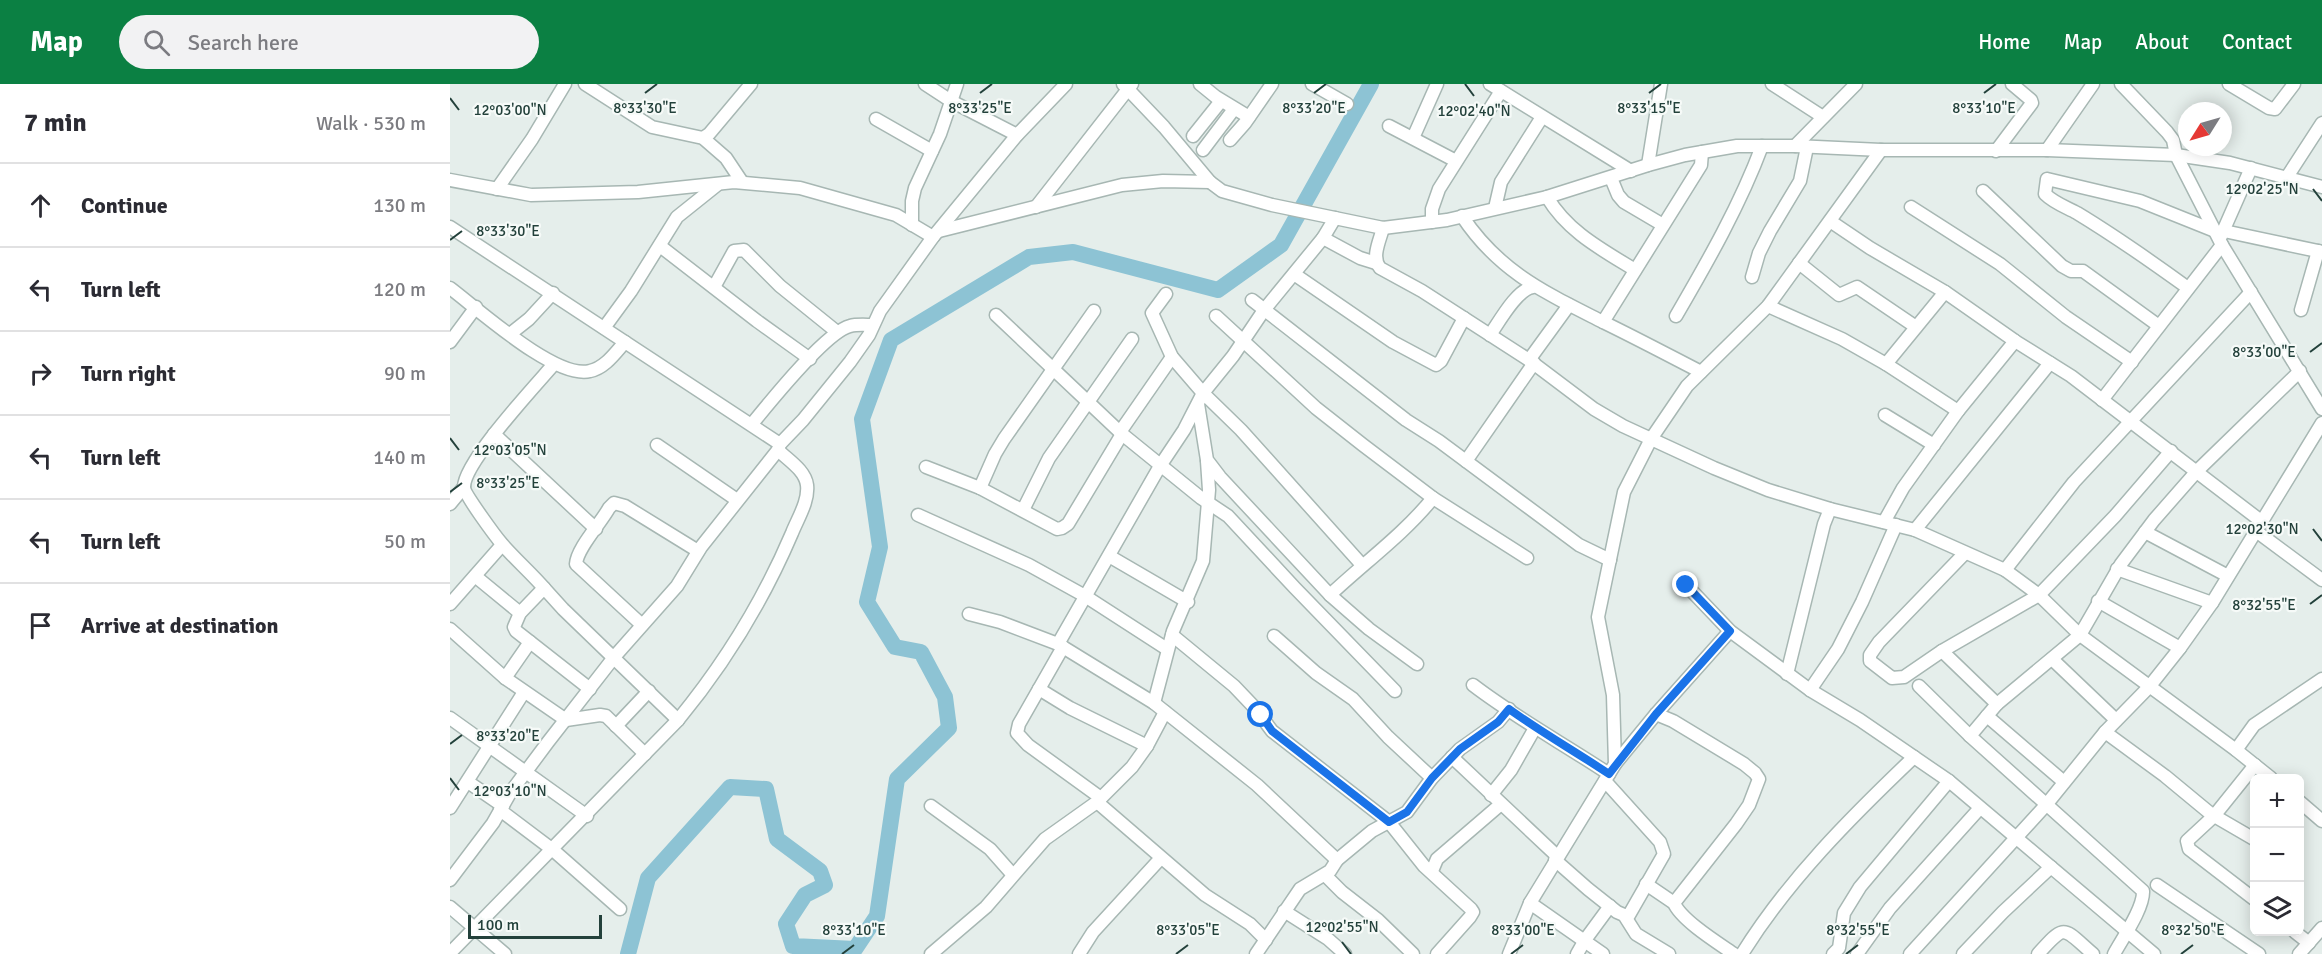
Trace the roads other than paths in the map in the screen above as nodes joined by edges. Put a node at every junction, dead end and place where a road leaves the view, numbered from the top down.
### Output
1 (565, 84) edge
2 (585, 84) edge
3 (751, 84) edge
4 (925, 84) edge
5 (957, 84) edge
6 (1066, 84) edge
7 (1200, 84) edge
8 (1272, 84) edge
9 (1312, 84) edge
10 (1437, 84) edge
11 (1661, 84) edge
12 (1772, 84) edge
13 (1856, 84) edge
14 (2012, 84) edge
15 (2093, 84) edge
16 (2121, 84) edge
17 (2230, 84) edge
18 (2294, 84) edge
19 (1128, 86) edge
20 (1496, 87) edge
21 (951, 101) junction
22 (1221, 101) junction
23 (1347, 104) dead end
24 (1234, 109) junction
25 (1249, 117) junction
26 (1542, 117) junction
27 (1823, 117) junction
28 (876, 118) dead end
29 (2322, 123) edge
30 (1389, 126) dead end
31 (1017, 135) junction
32 (1193, 136) dead end
33 (703, 138) junction
34 (1413, 138) junction
35 (1230, 140) dead end
36 (1762, 146) junction
37 (1801, 146) junction
38 (1203, 150) dead end
39 (1881, 150) junction
40 (2048, 150) junction
41 (932, 151) junction
42 (1996, 151) junction
43 (1702, 152) junction
44 (2176, 155) junction
45 (1456, 161) junction
46 (1648, 165) junction
47 (2251, 168) junction
48 (1631, 171) junction
49 (2288, 177) junction
50 (1611, 178) junction
51 (451, 181) edge
52 (742, 182) junction
53 (1210, 182) junction
54 (718, 184) junction
55 (2322, 187) edge
56 (497, 189) junction
57 (1983, 191) dead end
58 (1547, 197) junction
59 (1036, 207) junction
60 (1911, 207) dead end
61 (1495, 208) junction
62 (1462, 216) junction
63 (1335, 218) junction
64 (1830, 221) junction
65 (1432, 222) junction
66 (912, 225) junction
67 (1663, 225) junction
68 (450, 227) edge
69 (1383, 228) junction
70 (936, 234) junction
71 (2220, 236) junction
72 (1323, 238) junction
73 (660, 246) junction
74 (2320, 252) edge
75 (1376, 263) junction
76 (1799, 263) junction
77 (1635, 270) junction
78 (1294, 273) junction
79 (1752, 277) dead end
80 (1533, 286) junction
81 (714, 287) junction
82 (2188, 288) junction
83 (451, 292) edge
84 (1945, 292) junction
85 (2251, 292) junction
86 (552, 293) junction
87 (1166, 294) dead end
88 (1252, 300) dead end
89 (1569, 305) junction
90 (1768, 306) junction
91 (476, 308) junction
92 (1264, 310) junction
93 (2301, 310) dead end
94 (1094, 311) dead end
95 (996, 315) dead end
96 (1215, 316) dead end
97 (1677, 316) dead end
98 (1464, 318) junction
99 (1603, 322) junction
100 (873, 325) junction
101 (2159, 326) junction
102 (1916, 327) junction
103 (604, 328) junction
104 (837, 332) junction
105 (510, 334) junction
106 (1491, 335) junction
107 (1132, 339) dead end
108 (2015, 341) junction
109 (450, 342) edge
110 (625, 342) junction
111 (1242, 342) junction
112 (1172, 357) junction
113 (810, 359) junction
114 (1531, 361) junction
115 (2132, 362) junction
116 (2050, 363) junction
117 (554, 364) junction
118 (1886, 364) junction
119 (1053, 368) junction
120 (2300, 370) junction
121 (1701, 372) junction
122 (1201, 398) junction
123 (2102, 400) junction
124 (1089, 403) junction
125 (2322, 410) edge
126 (1958, 411) junction
127 (1885, 415) dead end
128 (2132, 422) junction
129 (2322, 423) edge
130 (752, 424) junction
131 (1121, 433) junction
132 (494, 434) junction
133 (1651, 439) junction
134 (657, 445) dead end
135 (1934, 445) junction
136 (779, 447) junction
137 (2171, 451) junction
138 (1207, 460) junction
139 (1466, 460) junction
140 (1160, 466) junction
141 (926, 467) dead end
142 (2197, 471) junction
143 (464, 487) junction
144 (980, 488) junction
145 (1433, 498) junction
146 (737, 500) junction
147 (450, 502) edge
148 (1208, 504) junction
149 (1830, 509) junction
150 (1023, 510) junction
151 (918, 515) dead end
152 (1890, 524) junction
153 (2259, 526) junction
154 (596, 529) junction
155 (1915, 530) junction
156 (2145, 532) junction
157 (502, 545) junction
158 (698, 551) junction
159 (1965, 553) junction
160 (1109, 556) junction
161 (1527, 558) dead end
162 (1610, 560) junction
163 (1362, 565) junction
164 (2117, 569) junction
165 (2005, 570) junction
166 (475, 576) junction
167 (2229, 576) junction
168 (2322, 580) edge
169 (1686, 585) dead end
170 (544, 588) junction
171 (1330, 595) junction
172 (2039, 595) junction
173 (1085, 596) junction
174 (2098, 601) junction
175 (1188, 602) junction
176 (2212, 603) junction
177 (450, 604) edge
178 (520, 612) junction
179 (969, 614) dead end
180 (642, 625) junction
181 (450, 629) edge
182 (1730, 631) junction
183 (1172, 635) junction
184 (2080, 635) junction
185 (1275, 636) dead end
186 (530, 642) junction
187 (1061, 646) junction
188 (2180, 648) junction
189 (1167, 649) junction
190 (1942, 651) junction
191 (615, 656) junction
192 (2052, 659) junction
193 (1417, 664) dead end
194 (1787, 674) junction
195 (505, 678) junction
196 (2322, 679) edge
197 (1473, 685) dead end
198 (1919, 686) dead end
199 (2149, 687) junction
200 (590, 688) junction
201 (1039, 689) junction
202 (1810, 690) junction
203 (649, 691) junction
204 (1395, 691) dead end
205 (524, 692) junction
206 (1154, 703) junction
207 (1997, 704) junction
208 (1509, 709) junction
209 (1165, 712) junction
210 (1656, 714) junction
211 (1987, 716) junction
212 (450, 718) edge
213 (566, 720) junction
214 (678, 720) junction
215 (2116, 720) junction
216 (616, 726) junction
217 (1535, 728) junction
218 (2105, 732) junction
219 (1970, 736) junction
220 (1147, 746) junction
221 (490, 747) junction
222 (2236, 750) junction
223 (645, 754) junction
224 (1452, 757) junction
225 (1914, 757) junction
226 (2255, 765) junction
227 (525, 772) junction
228 (1609, 773) junction
229 (2266, 774) edge
230 (1432, 778) junction
231 (468, 782) junction
232 (1949, 782) junction
233 (2064, 782) junction
234 (1491, 795) junction
235 (1099, 800) junction
236 (1501, 804) junction
237 (2046, 805) junction
238 (2304, 805) edge
239 (931, 806) dead end
240 (450, 808) edge
241 (501, 808) junction
242 (1980, 808) junction
243 (587, 816) junction
244 (2214, 816) junction
245 (2322, 821) edge
246 (1389, 822) junction
247 (2017, 837) junction
248 (2250, 837) edge
249 (553, 850) junction
250 (1556, 858) junction
251 (1160, 859) junction
252 (1337, 860) junction
253 (2051, 867) junction
254 (1432, 871) junction
255 (1013, 875) junction
256 (1325, 875) junction
257 (450, 880) edge
258 (1646, 884) junction
259 (2157, 885) dead end
260 (2250, 896) edge
261 (1530, 903) junction
262 (1674, 903) junction
263 (1610, 906) junction
264 (450, 907) edge
265 (620, 909) dead end
266 (1284, 911) junction
267 (1624, 915) junction
268 (2322, 927) edge
269 (475, 928) junction
270 (2126, 932) junction
271 (2300, 936) edge
272 (1266, 940) junction
273 (1585, 940) junction
274 (2309, 943) junction
275 (1836, 951) edge
276 (450, 953) edge
277 (504, 954) edge
278 (933, 954) edge
279 (1079, 954) edge
280 (1256, 954) edge
281 (1345, 954) edge
282 (1413, 954) edge
283 (1437, 954) edge
284 (1509, 954) edge
285 (1577, 954) edge
286 (1603, 954) edge
287 (1668, 954) edge
288 (1734, 954) edge
289 (1742, 954) edge
290 (1856, 954) edge
291 (1910, 954) edge
292 (1963, 954) edge
293 (2038, 954) edge
294 (2093, 954) edge
295 (2114, 954) edge
296 (2154, 954) edge
297 (2259, 954) edge
298 (2299, 954) edge

1 - 56 street
2 - 33 street
3 - 33 street
4 - 21 street
5 - 21 street
6 - 31 street
7 - 22 street
8 - 25 street
9 - 23 street
10 - 34 street
11 - 46 street
12 - 27 street
13 - 27 street
14 - 42 street
15 - 40 street
16 - 44 street
17 - 18 street
19 - 53 street
19 - 59 street
20 - 26 street
20 - 45 street
21 - 31 street
21 - 41 street
22 - 24 street
22 - 32 street
24 - 25 street
24 - 38 street
25 - 35 street
26 - 48 street
26 - 61 street
27 - 37 street
28 - 41 street
29 - 49 street
30 - 34 street
31 - 70 street
33 - 52 street
34 - 45 street
36 - 37 street
36 - 43 street
36 - 97 street
37 - 39 street
37 - 79 street
39 - 42 street
39 - 64 street
40 - 42 street
40 - 44 street
41 - 66 street
43 - 46 street
43 - 67 street
44 - 47 street
44 - 71 street
45 - 65 street
46 - 48 street
47 - 49 street
47 - 71 street
48 - 50 street
49 - 55 street
50 - 58 street
50 - 67 street
51 - 56 street
52 - 54 street
52 - 66 street
53 - 59 street
53 - 63 street
54 - 56 street
54 - 73 street
57 - 101 street
58 - 61 street
58 - 77 street
59 - 70 street
60 - 115 street
61 - 62 street
62 - 65 street
62 - 80 street
63 - 69 street
63 - 72 street
64 - 76 street
64 - 84 street
65 - 69 street
66 - 70 street
67 - 77 street
68 - 86 street
69 - 75 street
70 - 100 street
71 - 74 street
71 - 82 street
71 - 82 street
71 - 85 street
72 - 75 street
72 - 78 street
73 - 81 street
73 - 103 street
74 - 93 street
75 - 98 street
76 - 90 street
76 - 102 street
77 - 99 street
78 - 92 street
78 - 98 street
80 - 89 street
80 - 106 street
81 - 104 street
81 - 113 street
82 - 101 street
83 - 91 street
84 - 102 street
84 - 108 street
85 - 120 street
85 - 128 street
86 - 103 street
86 - 105 street
87 - 112 street
88 - 92 street
89 - 99 street
89 - 114 street
90 - 118 street
90 - 121 street
91 - 105 street
91 - 109 street
92 - 111 street
92 - 139 street
94 - 119 street
95 - 119 street
96 - 111 street
98 - 106 street
99 - 121 street
100 - 104 street
100 - 136 street
101 - 115 street
102 - 118 street
103 - 110 street
104 - 113 street
105 - 117 street
106 - 114 street
107 - 124 street
108 - 116 street
108 - 126 street
110 - 117 street
110 - 130 street
111 - 122 street
111 - 145 street
112 - 122 street
112 - 131 street
113 - 130 street
114 - 133 street
114 - 139 street
115 - 123 street
116 - 123 street
116 - 155 street
117 - 132 street
118 - 126 street
119 - 124 street
119 - 144 street
120 - 125 street
120 - 142 street
121 - 133 street
122 - 138 street
122 - 140 street
122 - 163 street
123 - 128 street
124 - 131 street
124 - 150 street
126 - 135 street
127 - 135 street
128 - 137 street
128 - 165 street
129 - 153 street
130 - 136 street
131 - 140 street
131 - 150 street
132 - 143 street
132 - 154 street
133 - 149 street
133 - 162 street
134 - 146 street
135 - 152 street
136 - 146 street
136 - 214 street
137 - 142 street
137 - 172 street
138 - 148 street
138 - 171 street
139 - 162 street
140 - 148 street
140 - 160 street
141 - 144 street
142 - 153 street
142 - 156 street
143 - 147 street
143 - 157 street
144 - 150 street
145 - 161 street
145 - 163 street
146 - 158 street
148 - 175 street
148 - 204 street
149 - 152 street
149 - 194 street
151 - 173 street
152 - 155 street
152 - 202 street
153 - 167 street
153 - 168 street
154 - 158 street
154 - 180 street
155 - 159 street
156 - 164 street
156 - 167 street
157 - 166 street
157 - 170 street
158 - 180 street
159 - 165 street
159 - 190 street
160 - 173 street
160 - 175 street
162 - 228 street
163 - 171 street
164 - 174 street
164 - 176 street
165 - 172 street
166 - 177 street
166 - 178 street
167 - 176 street
169 - 182 street
170 - 178 street
170 - 191 street
171 - 193 street
172 - 184 street
172 - 190 street
173 - 187 street
173 - 189 street
174 - 184 street
174 - 188 street
175 - 183 street
176 - 188 street
178 - 186 street
179 - 187 street
180 - 191 street
181 - 195 street
182 - 194 street
182 - 210 street
183 - 189 street
183 - 246 street
184 - 192 street
184 - 199 street
185 - 230 street
186 - 195 street
186 - 200 street
187 - 201 street
187 - 206 street
188 - 199 street
189 - 206 street
190 - 207 street
191 - 200 street
191 - 203 street
192 - 207 street
192 - 215 street
194 - 202 street
195 - 205 street
196 - 222 street
197 - 208 street
198 - 219 street
199 - 215 street
199 - 222 street
200 - 213 street
201 - 220 street
201 - 235 street
202 - 225 street
203 - 214 street
203 - 216 street
205 - 213 street
205 - 221 street
206 - 209 street
207 - 211 street
208 - 217 street
208 - 224 street
209 - 220 street
209 - 252 street
210 - 228 street
210 - 262 street
211 - 219 street
211 - 233 street
212 - 221 street
213 - 216 street
213 - 227 street
214 - 223 street
215 - 218 street
216 - 223 street
217 - 228 street
217 - 234 street
218 - 233 street
218 - 244 street
219 - 237 street
220 - 235 street
221 - 227 street
221 - 231 street
222 - 226 street
223 - 243 street
224 - 230 street
224 - 234 street
225 - 232 street
225 - 289 street
226 - 229 street
226 - 244 street
227 - 241 street
227 - 243 street
228 - 250 street
228 - 258 street
230 - 246 street
231 - 240 street
231 - 241 street
232 - 242 street
232 - 275 street
233 - 237 street
234 - 236 street
235 - 251 street
235 - 255 street
236 - 250 street
236 - 254 street
237 - 247 street
237 - 270 street
238 - 245 street
239 - 255 street
241 - 249 street
241 - 257 street
242 - 247 street
242 - 290 street
243 - 249 street
244 - 248 street
244 - 260 street
246 - 252 street
246 - 254 street
247 - 253 street
247 - 291 street
249 - 265 street
249 - 269 street
250 - 261 street
250 - 263 street
251 - 272 street
251 - 279 street
252 - 256 street
253 - 270 street
253 - 292 street
254 - 283 street
255 - 278 street
256 - 266 street
256 - 282 street
258 - 262 street
258 - 267 street
259 - 297 street
261 - 273 street
261 - 284 street
262 - 288 street
263 - 267 street
263 - 273 street
264 - 269 street
266 - 272 street
266 - 281 street
267 - 287 street
268 - 274 street
269 - 276 street
269 - 277 street
270 - 295 street
270 - 296 street
271 - 274 street
272 - 280 street
273 - 285 street
273 - 286 street
274 - 298 street
275 - 290 street
293 - 294 street

